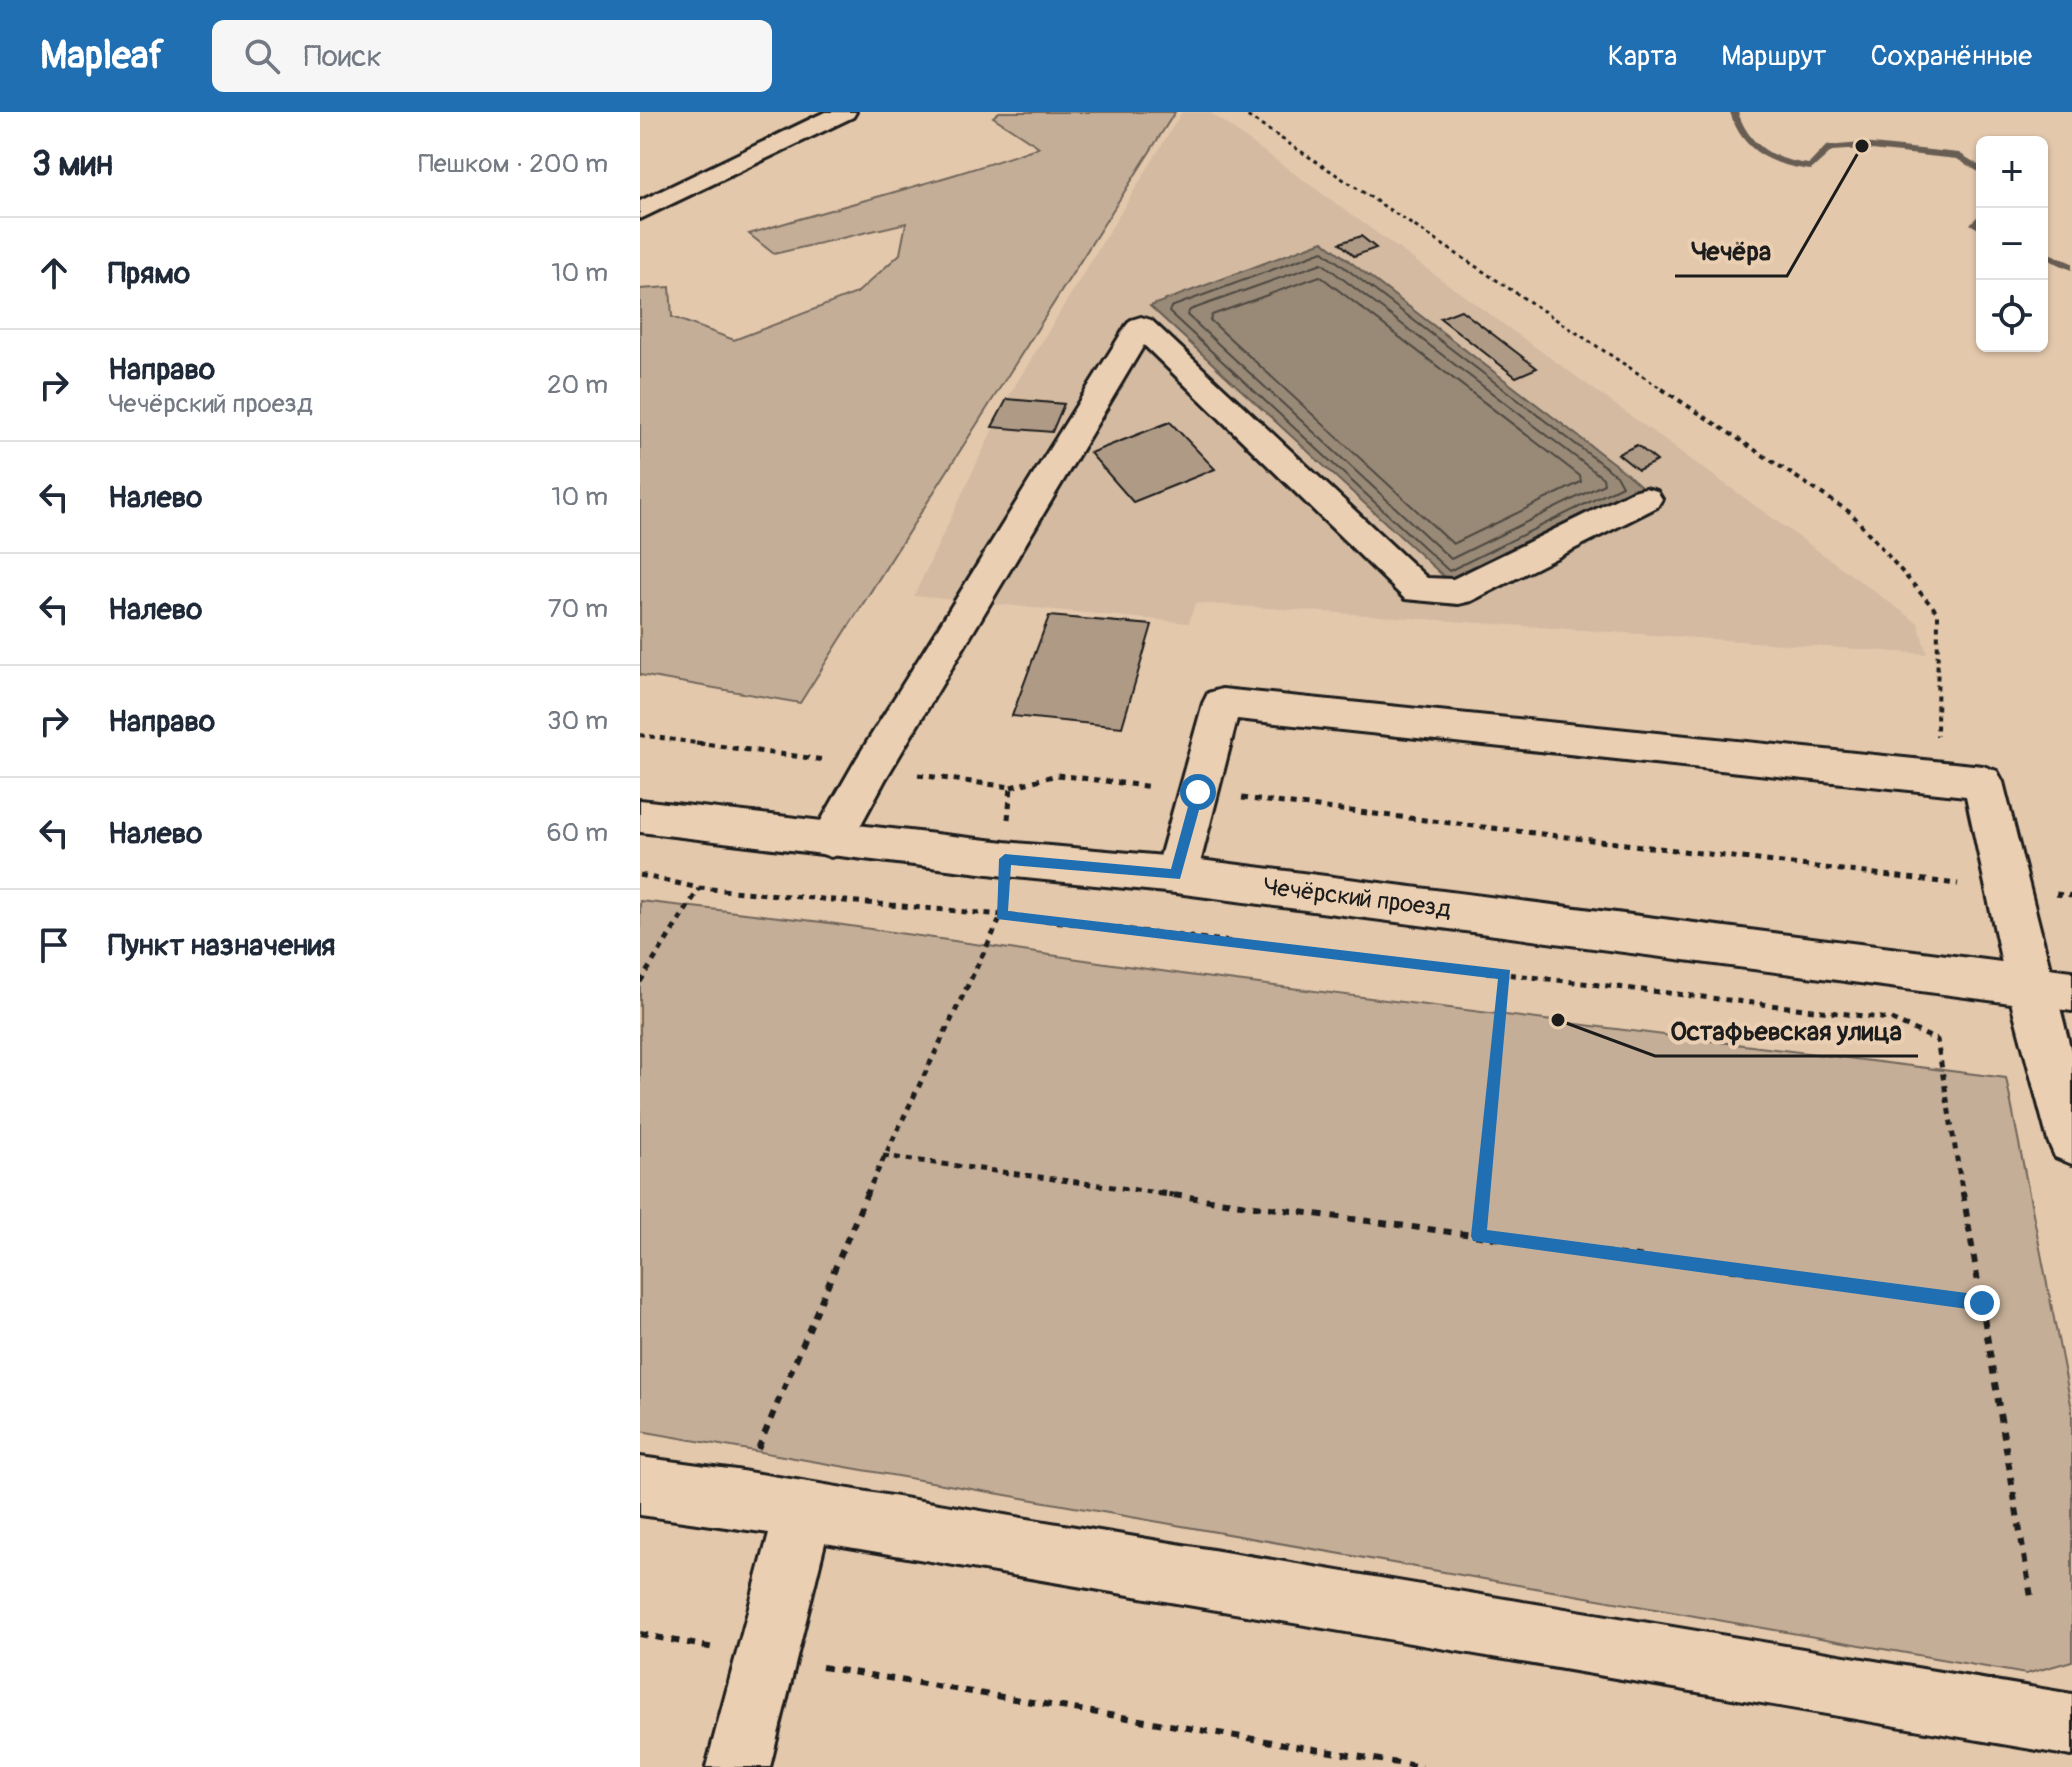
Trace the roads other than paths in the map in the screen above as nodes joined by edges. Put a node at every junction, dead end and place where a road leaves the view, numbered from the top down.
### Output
1 (844, 112) edge
2 (641, 208) edge
3 (1645, 499) dead end
4 (640, 816) edge
5 (831, 840) junction
6 (1176, 875) junction
7 (2051, 989) edge
8 (2072, 1141) edge
9 (640, 1486) edge
10 (804, 1511) junction
11 (2072, 1725) edge
12 (738, 1767) edge

1 - 2 street
3 - 5 street
4 - 5 street, Чечёрский проезд
5 - 6 street, Чечёрский проезд
6 - 7 street, Чечёрский проезд
6 - 7 street
7 - 8 street
9 - 10 street
10 - 11 street
10 - 12 street

